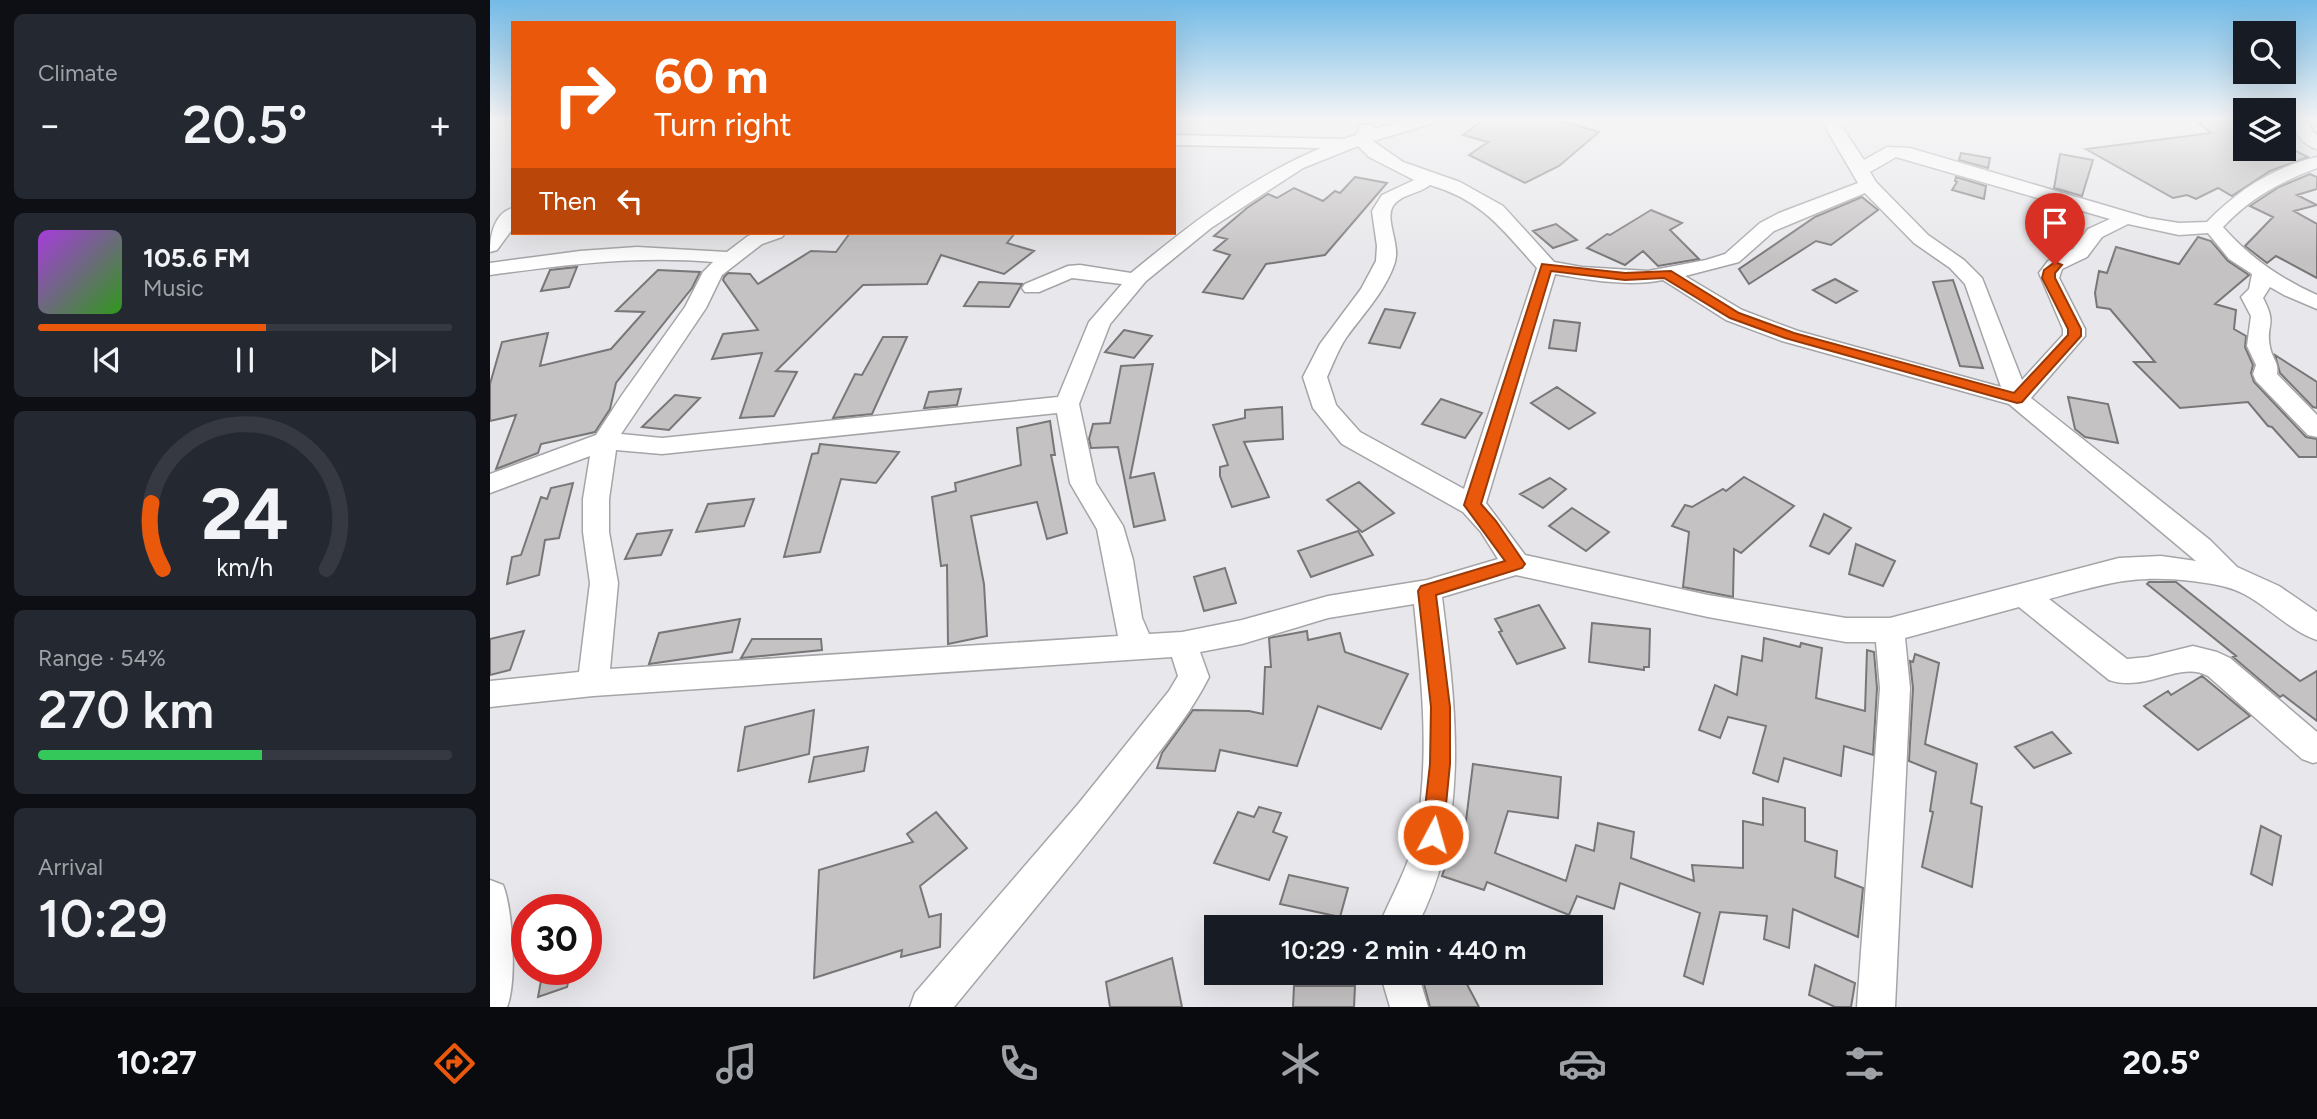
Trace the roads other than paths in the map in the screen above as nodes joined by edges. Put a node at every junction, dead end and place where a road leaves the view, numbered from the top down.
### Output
1 (1295, 165) edge
2 (1395, 165) edge
3 (1858, 165) edge
4 (1877, 165) edge
5 (1952, 165) edge
6 (2309, 165) edge
7 (1427, 177) junction
8 (1864, 177) junction
9 (511, 217) edge
10 (2126, 218) junction
11 (2213, 227) junction
12 (769, 235) edge
13 (490, 246) edge
14 (728, 258) junction
15 (1546, 267) junction
16 (490, 269) edge
17 (2262, 273) junction
18 (1667, 274) junction
19 (1136, 280) junction
20 (1032, 288) dead end
21 (2317, 303) edge
22 (2017, 399) junction
23 (1067, 404) junction
24 (2317, 429) edge
25 (605, 441) junction
26 (490, 484) edge
27 (1472, 505) junction
28 (1516, 564) junction
29 (2227, 575) junction
30 (1427, 591) junction
31 (2024, 595) junction
32 (2317, 628) edge
33 (1890, 630) junction
34 (1182, 644) junction
35 (1140, 645) junction
36 (593, 683) junction
37 (490, 694) edge
38 (2312, 749) dead end
39 (490, 898) edge
40 (1403, 915) edge
41 (1403, 985) edge
42 (490, 1001) edge
43 (929, 1007) edge
44 (1409, 1007) edge
45 (1876, 1007) edge

1 - 19 street
2 - 7 street
3 - 8 street
4 - 8 street
5 - 10 street
6 - 11 street
7 - 15 street
7 - 27 street
8 - 18 street
8 - 22 street
9 - 13 street
10 - 11 street
10 - 22 street
11 - 17 street
12 - 14 street
14 - 16 street
14 - 25 street
15 - 18 street
15 - 27 street
17 - 21 street
17 - 24 street
18 - 22 street
19 - 20 street
19 - 23 street
22 - 29 street
23 - 25 street
23 - 35 street
25 - 26 street
25 - 36 street
27 - 28 street
28 - 30 street
28 - 33 street
29 - 31 street
29 - 32 street
30 - 34 street
30 - 40 street
31 - 33 street
31 - 38 street
33 - 45 street
34 - 35 street
34 - 43 street
35 - 36 street
36 - 37 street
39 - 42 street
41 - 44 street

